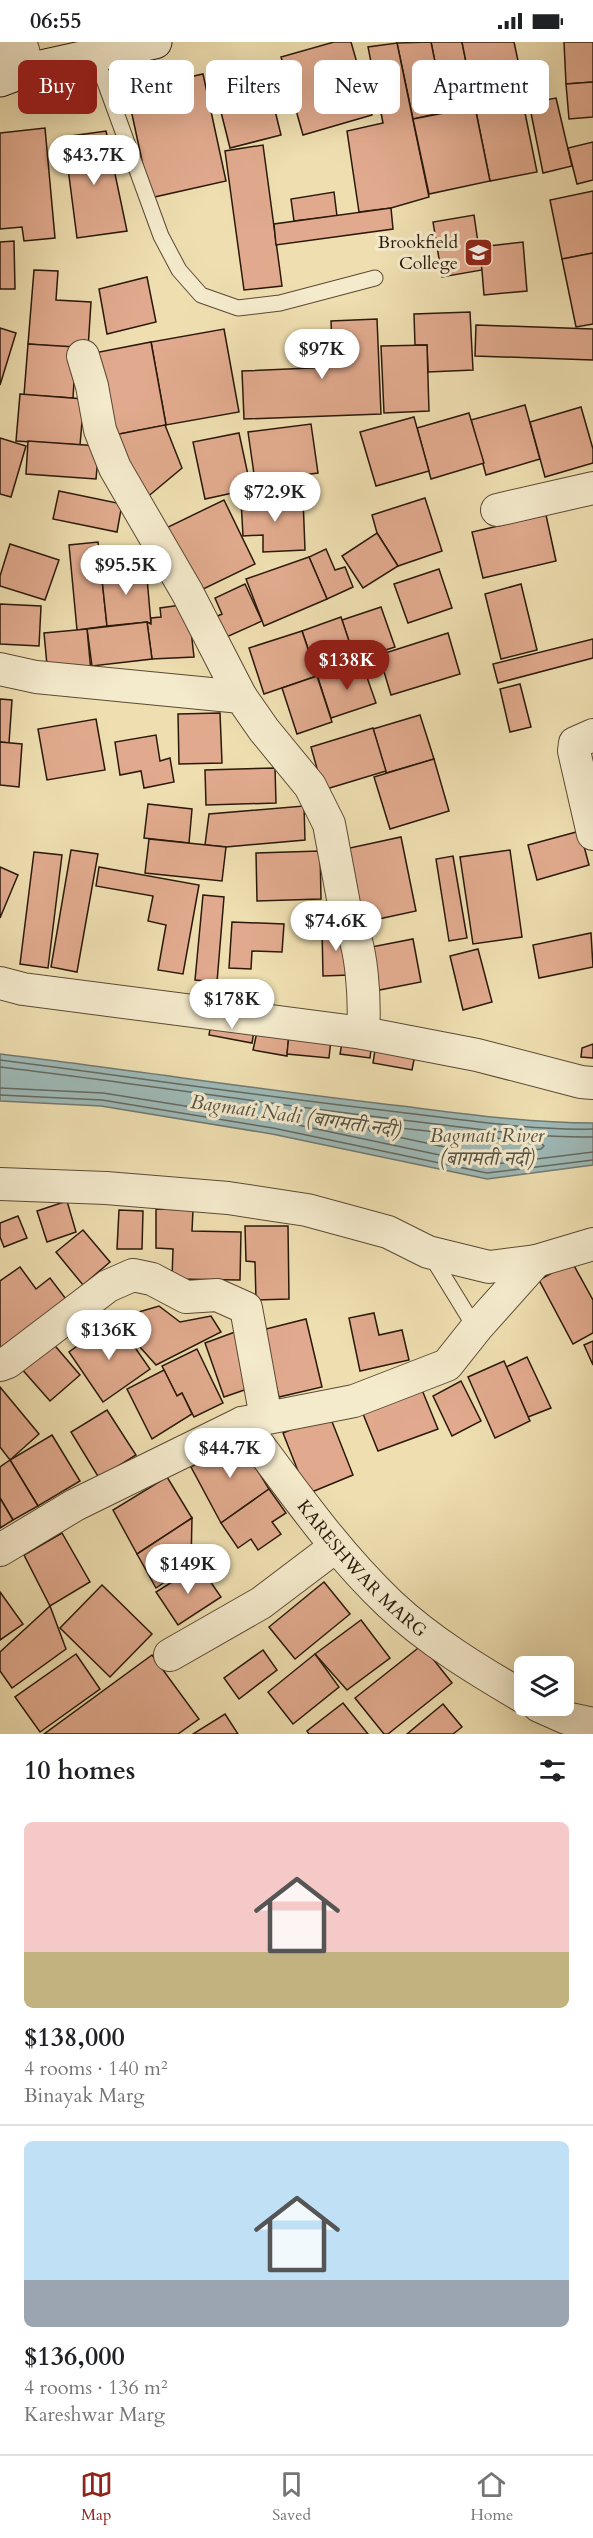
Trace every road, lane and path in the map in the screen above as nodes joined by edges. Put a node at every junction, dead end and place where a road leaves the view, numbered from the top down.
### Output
1 (155, 42) edge
2 (95, 55) junction
3 (14, 59) edge
4 (375, 278) dead end
5 (83, 356) dead end
6 (593, 488) edge
7 (497, 510) dead end
8 (0, 669) edge
9 (241, 697) junction
10 (593, 735) edge
11 (593, 834) edge
12 (0, 983) edge
13 (363, 1032) junction
14 (593, 1083) edge
15 (0, 1184) edge
16 (593, 1244) edge
17 (428, 1252) junction
18 (536, 1261) junction
19 (476, 1329) junction
20 (0, 1365) edge
21 (254, 1420) junction
22 (335, 1547) junction
23 (0, 1550) edge
24 (170, 1655) dead end
25 (514, 1692) edge

1 - 2 main road
2 - 3 main road
2 - 4 lane
5 - 9 street
6 - 7 street
8 - 9 street
9 - 13 street
10 - 11 street
12 - 13 street
13 - 14 street
15 - 17 street
16 - 18 street
17 - 18 street
17 - 19 lane
18 - 19 street
19 - 21 street
20 - 21 street
21 - 22 street, KARESHWAR MARG
21 - 23 street
22 - 24 street
22 - 25 street, KARESHWAR MARG

